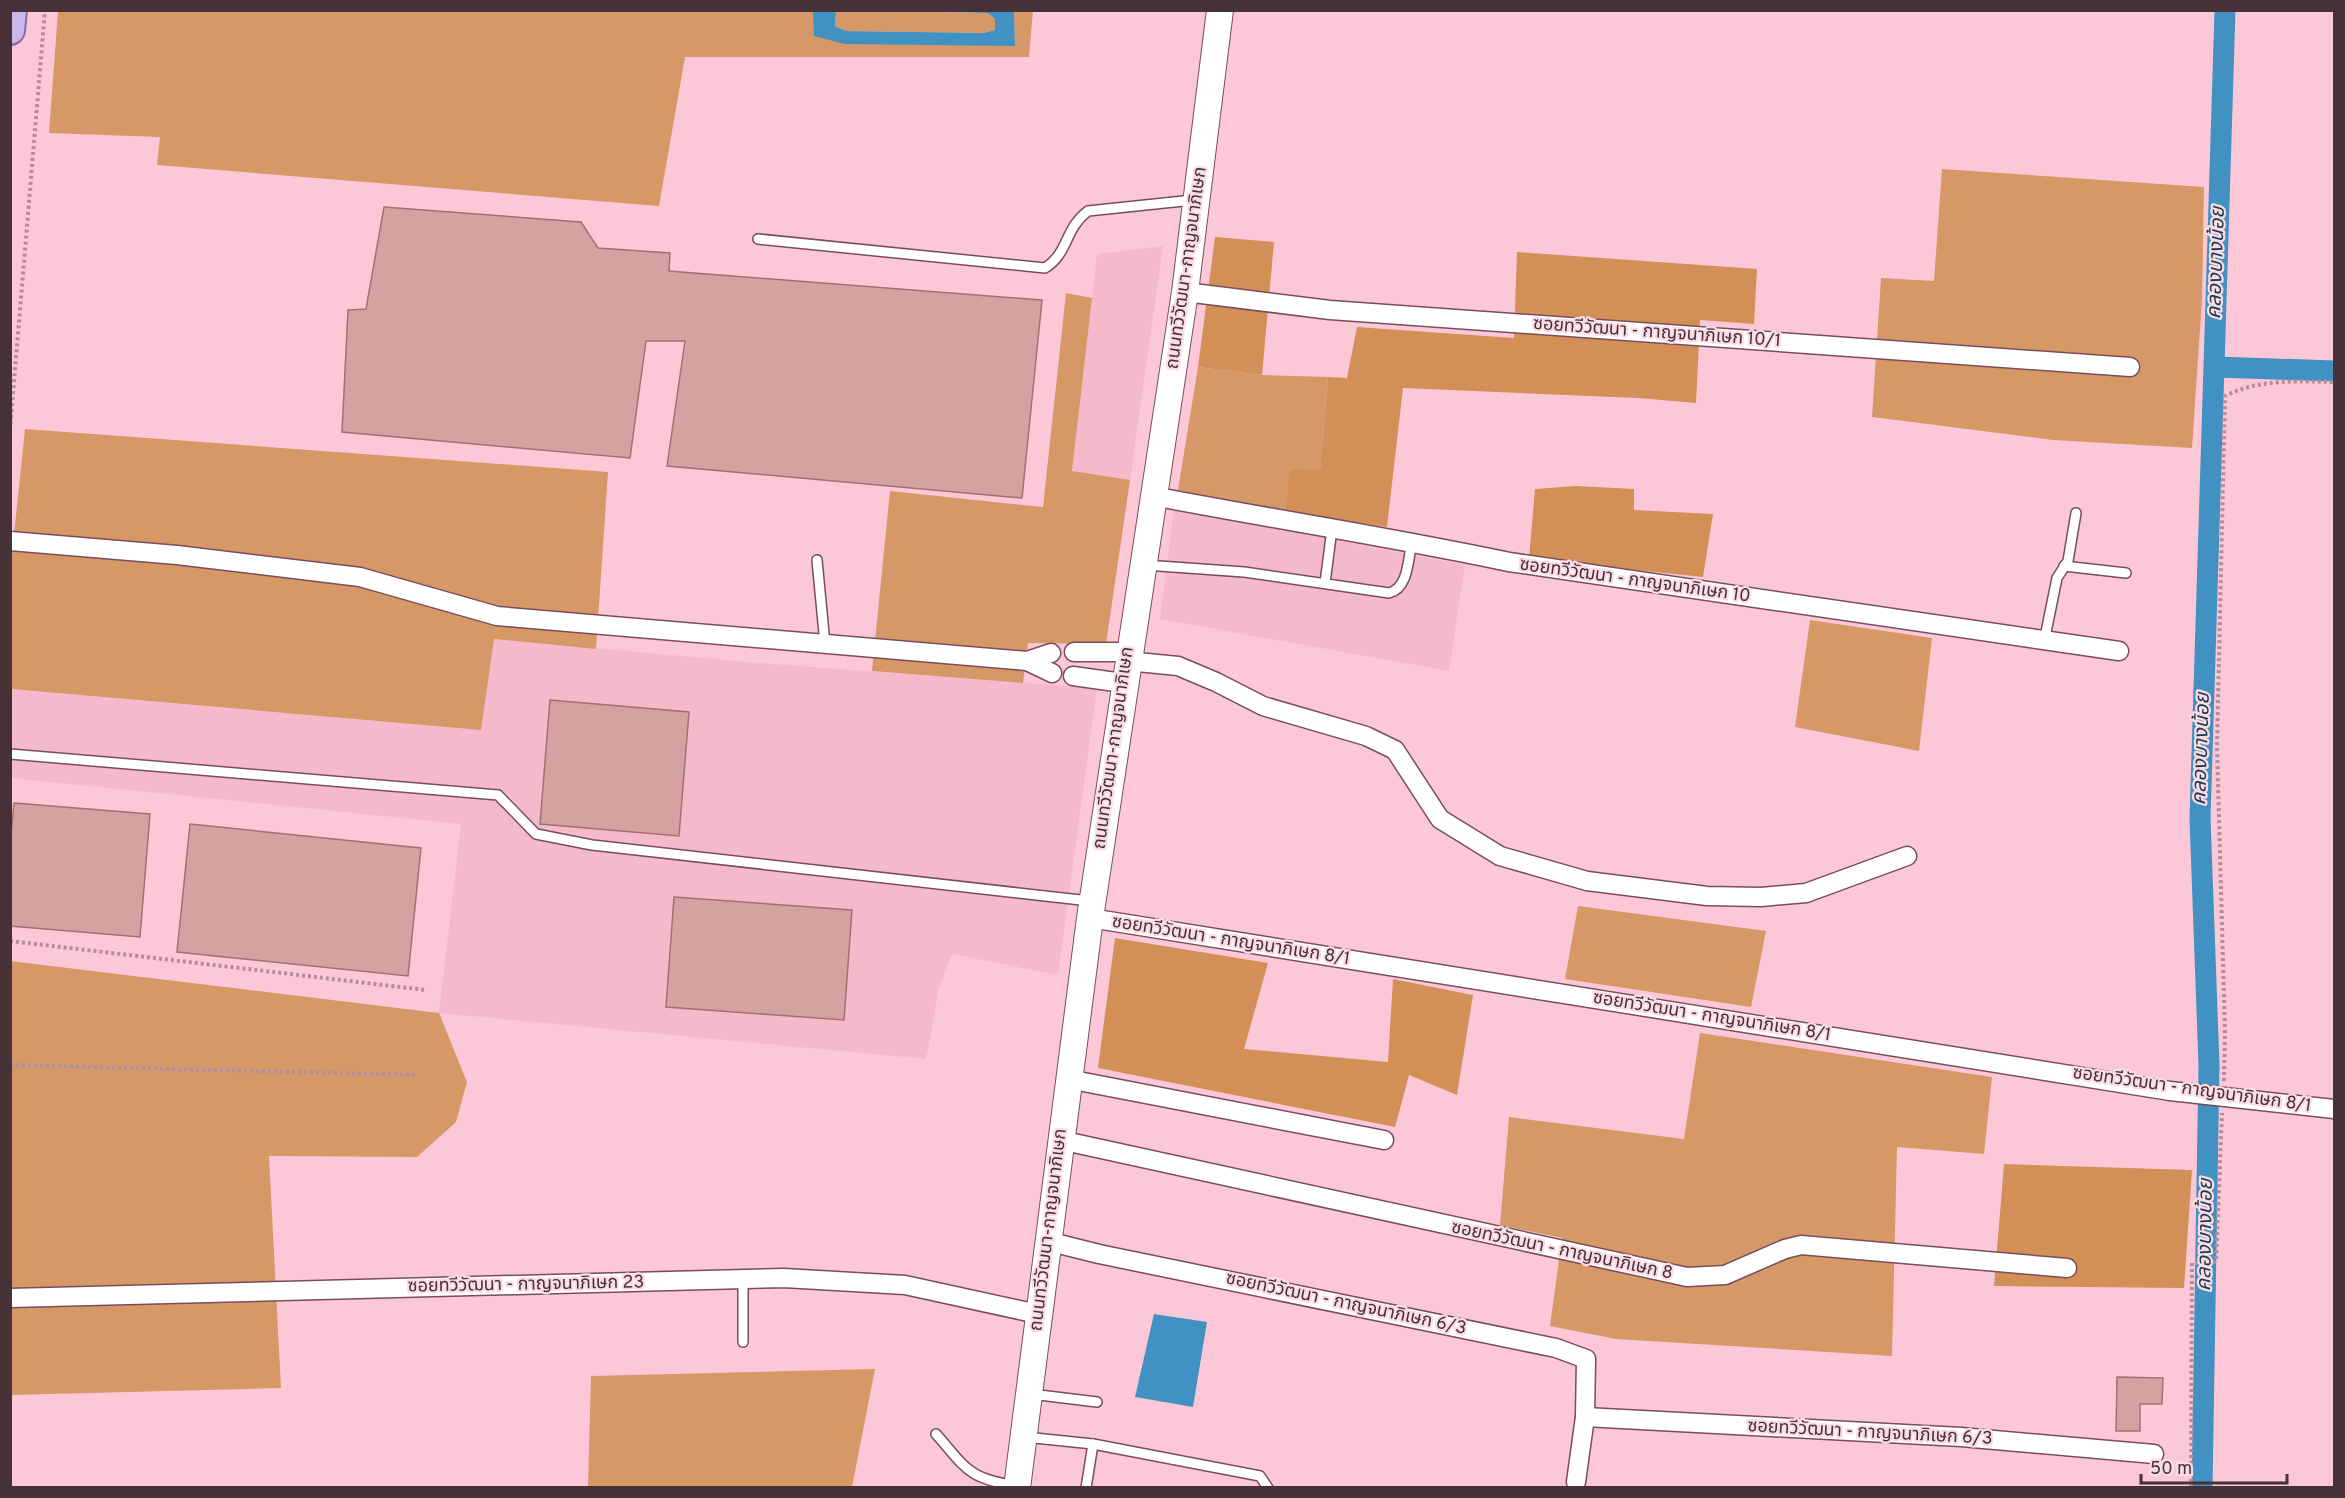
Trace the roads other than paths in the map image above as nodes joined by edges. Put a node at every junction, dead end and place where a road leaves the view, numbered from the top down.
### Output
1 (12, 10) edge
2 (1220, 10) edge
3 (10, 30) edge
4 (1196, 200) junction
5 (758, 239) dead end
6 (1185, 292) junction
7 (2130, 367) dead end
8 (1153, 496) junction
9 (2076, 513) dead end
10 (1332, 530) junction
11 (10, 541) edge
12 (1412, 541) junction
13 (817, 560) dead end
14 (1144, 565) junction
15 (2064, 566) junction
16 (2126, 573) dead end
17 (1325, 583) junction
18 (2044, 642) junction
19 (825, 645) junction
20 (2119, 651) dead end
21 (1051, 652) dead end
22 (1074, 652) dead end
23 (1027, 661) junction
24 (1126, 665) junction
25 (1052, 673) dead end
26 (1073, 675) dead end
27 (10, 754) edge
28 (1907, 856) dead end
29 (1091, 909) junction
30 (1068, 1079) junction
31 (2334, 1109) edge
32 (1060, 1140) junction
33 (1384, 1140) dead end
34 (1047, 1241) junction
35 (2067, 1268) dead end
36 (743, 1280) junction
37 (10, 1298) edge
38 (1038, 1314) junction
39 (743, 1342) dead end
40 (1028, 1394) junction
41 (1097, 1402) dead end
42 (1585, 1417) junction
43 (936, 1434) dead end
44 (1023, 1437) junction
45 (1094, 1444) junction
46 (2154, 1454) dead end
47 (1576, 1482) dead end
48 (1017, 1487) edge
49 (1086, 1488) edge
50 (1268, 1488) edge

1 - 3 main road
2 - 4 street, ถนนทวีวัฒนา-กาญจนาภิเษก
4 - 5 lane
4 - 6 street, ถนนทวีวัฒนา-กาญจนาภิเษก
6 - 7 street, ซอยทวีวัฒนา - กาญจนาภิเษก 10/1
6 - 8 street, ถนนทวีวัฒนา-กาญจนาภิเษก
8 - 10 street, ซอยทวีวัฒนา - กาญจนาภิเษก 10
8 - 14 street, ถนนทวีวัฒนา-กาญจนาภิเษก
9 - 15 lane
10 - 12 street, ซอยทวีวัฒนา - กาญจนาภิเษก 10
10 - 17 lane
11 - 19 street
12 - 17 lane
12 - 18 street, ซอยทวีวัฒนา - กาญจนาภิเษก 10
13 - 19 lane
14 - 17 lane
14 - 24 street, ถนนทวีวัฒนา-กาญจนาภิเษก
15 - 16 lane
15 - 18 lane
18 - 20 street, ซอยทวีวัฒนา - กาญจนาภิเษก 10
19 - 23 street
21 - 23 street
22 - 24 street
23 - 25 street
24 - 26 street
24 - 28 street
24 - 29 street, ถนนทวีวัฒนา-กาญจนาภิเษก
27 - 29 lane
29 - 30 street, ถนนทวีวัฒนา-กาญจนาภิเษก
29 - 31 street, ซอยทวีวัฒนา - กาญจนาภิเษก 8/1
30 - 32 street, ถนนทวีวัฒนา-กาญจนาภิเษก
30 - 33 street
32 - 34 street, ถนนทวีวัฒนา-กาญจนาภิเษก
32 - 35 street, ซอยทวีวัฒนา - กาญจนาภิเษก 8
34 - 38 street, ถนนทวีวัฒนา-กาญจนาภิเษก
34 - 42 street, ซอยทวีวัฒนา - กาญจนาภิเษก 6/3
36 - 37 street, ซอยทวีวัฒนา - กาญจนาภิเษก 23
36 - 38 street, ซอยทวีวัฒนา - กาญจนาภิเษก 23
36 - 39 lane
38 - 40 street, ถนนทวีวัฒนา-กาญจนาภิเษก
40 - 41 lane
40 - 44 street, ถนนทวีวัฒนา-กาญจนาภิเษก
42 - 46 street, ซอยทวีวัฒนา - กาญจนาภิเษก 6/3
42 - 47 street, ซอยทวีวัฒนา - กาญจนาภิเษก 6/3
43 - 48 lane
44 - 45 lane
44 - 48 street, ถนนทวีวัฒนา-กาญจนาภิเษก
45 - 49 lane
45 - 50 lane

